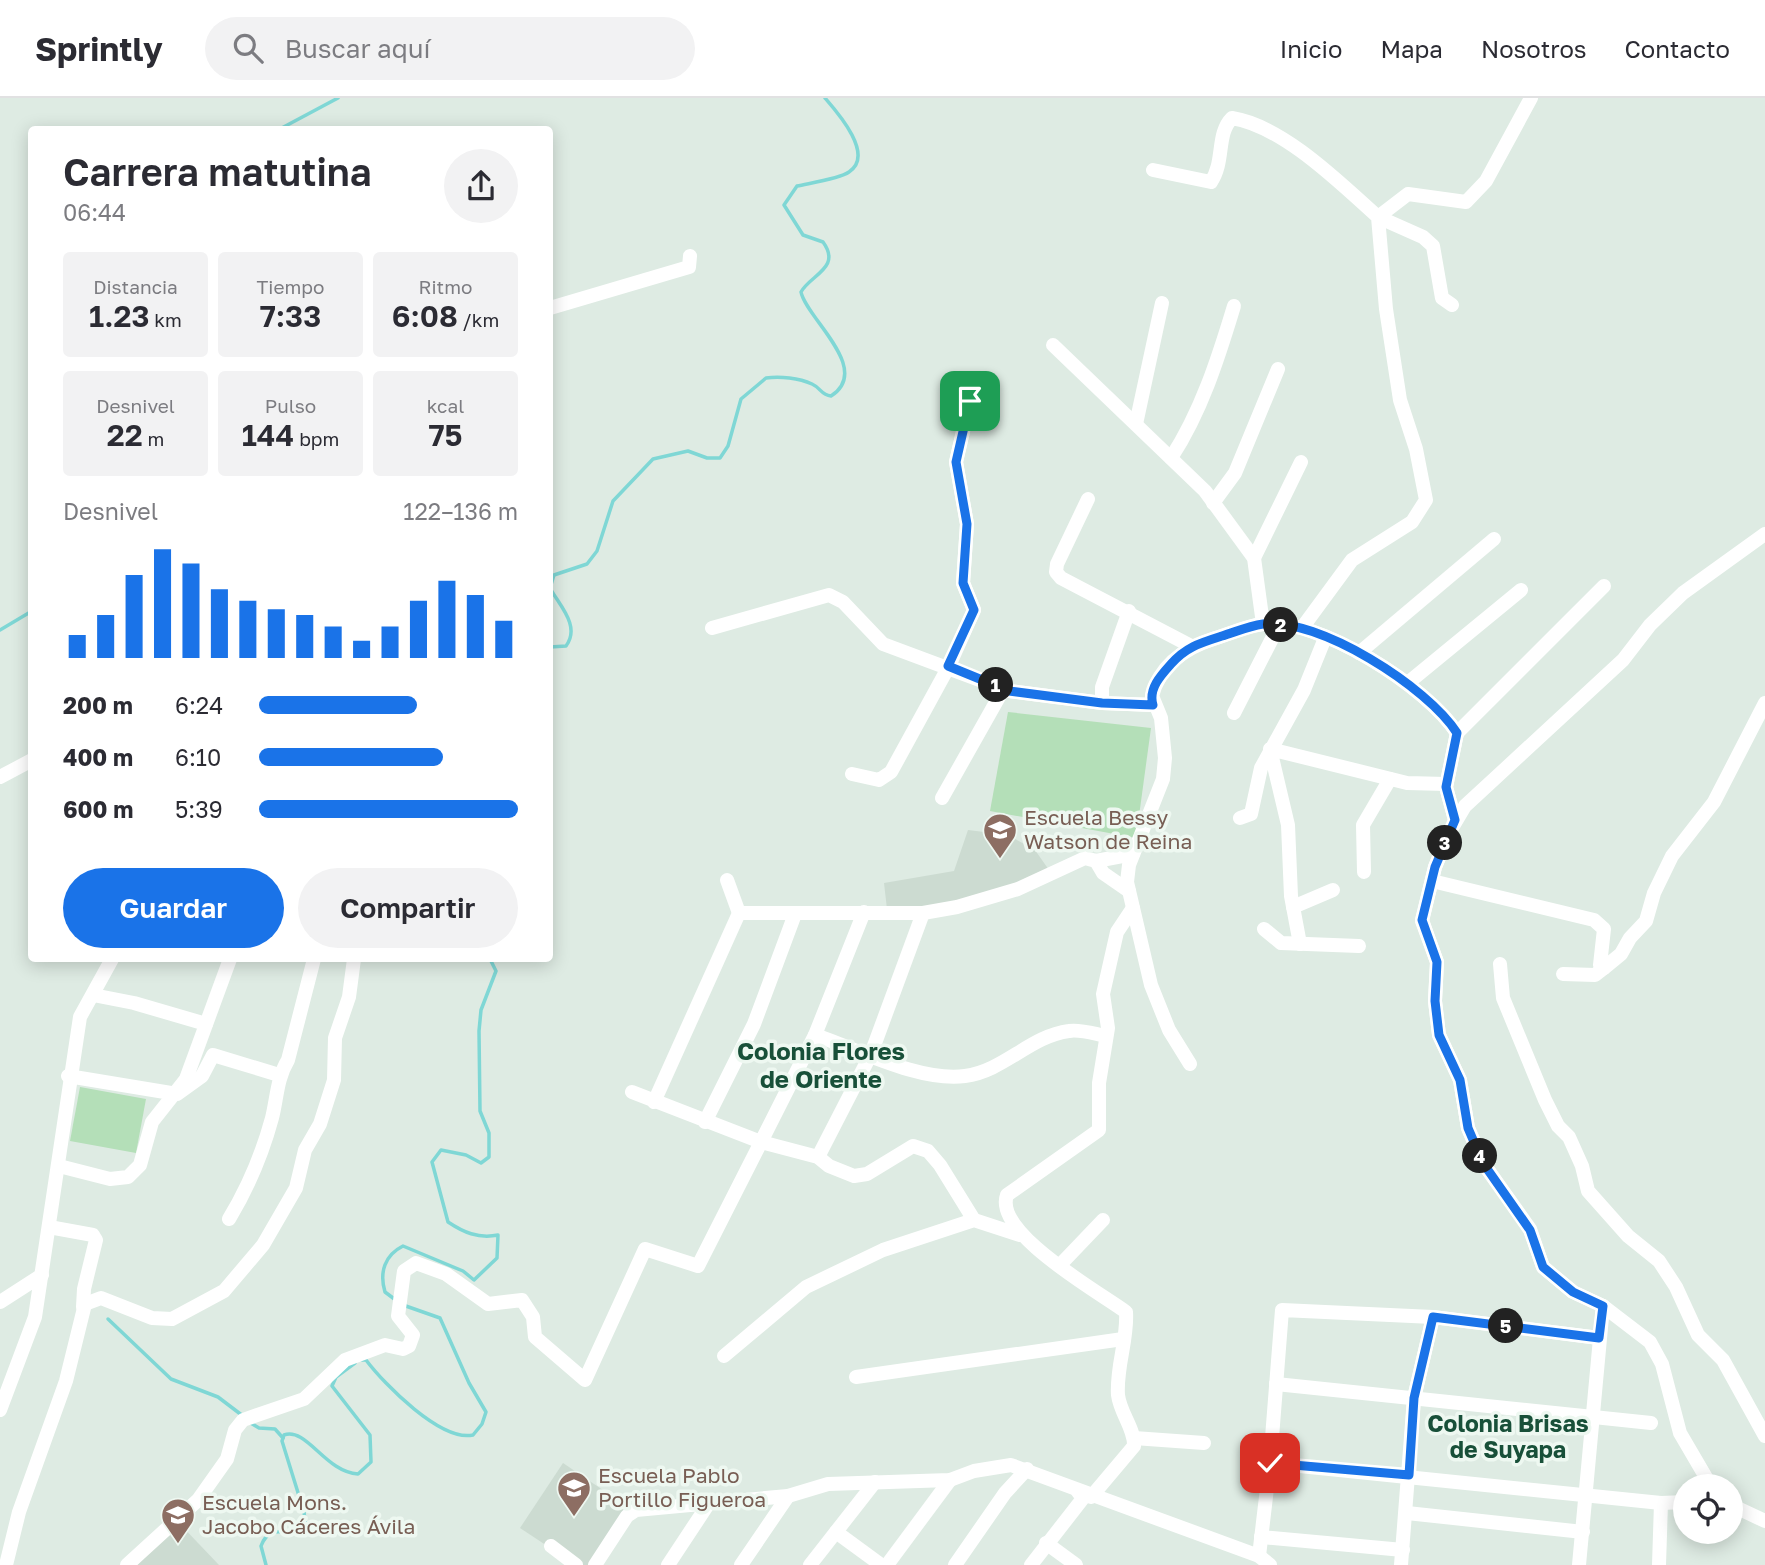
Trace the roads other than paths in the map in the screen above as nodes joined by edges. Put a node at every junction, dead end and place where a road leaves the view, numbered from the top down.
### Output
1 (1531, 98) edge
2 (1153, 170) dead end
3 (1378, 217) junction
4 (690, 256) dead end
5 (1162, 303) dead end
6 (1452, 305) dead end
7 (1234, 306) dead end
8 (553, 307) edge
9 (1053, 345) dead end
10 (1278, 369) dead end
11 (970, 401) dead end
12 (1136, 424) junction
13 (1171, 458) junction
14 (1301, 462) dead end
15 (1088, 499) dead end
16 (1213, 503) junction
17 (1765, 534) edge
18 (1494, 539) dead end
19 (1254, 558) junction
20 (1604, 586) dead end
21 (1521, 590) dead end
22 (1129, 611) junction
23 (1263, 624) junction
24 (1279, 625) junction
25 (712, 628) dead end
26 (1302, 628) junction
27 (1325, 638) junction
28 (1191, 646) junction
29 (1359, 653) junction
30 (948, 666) junction
31 (1409, 682) junction
32 (1004, 688) junction
33 (1102, 703) junction
34 (1765, 704) edge
35 (1153, 705) junction
36 (1234, 713) dead end
37 (1457, 733) junction
38 (1270, 750) junction
39 (28, 762) edge
40 (852, 774) dead end
41 (0, 777) edge
42 (1390, 779) junction
43 (1446, 784) junction
44 (942, 798) dead end
45 (1240, 818) dead end
46 (1455, 820) junction
47 (1133, 854) junction
48 (1096, 861) junction
49 (1364, 872) dead end
50 (727, 880) dead end
51 (1432, 881) junction
52 (1333, 890) dead end
53 (1129, 891) junction
54 (1293, 907) junction
55 (1133, 908) junction
56 (864, 912) junction
57 (739, 913) junction
58 (923, 913) junction
59 (794, 915) junction
60 (1264, 929) dead end
61 (1300, 944) junction
62 (1359, 946) dead end
63 (110, 962) edge
64 (229, 962) edge
65 (313, 962) edge
66 (354, 962) edge
67 (1500, 964) dead end
68 (1605, 968) junction
69 (1563, 974) dead end
70 (93, 995) junction
71 (206, 1024) junction
72 (815, 1035) junction
73 (1106, 1036) junction
74 (871, 1054) junction
75 (1190, 1064) dead end
76 (279, 1075) junction
77 (68, 1076) junction
78 (632, 1092) dead end
79 (177, 1094) junction
80 (654, 1102) junction
81 (705, 1122) junction
82 (761, 1142) junction
83 (818, 1157) junction
84 (59, 1166) junction
85 (229, 1219) dead end
86 (974, 1220) junction
87 (1103, 1220) dead end
88 (50, 1227) junction
89 (1020, 1235) junction
90 (1060, 1265) junction
91 (42, 1275) junction
92 (4, 1298) edge
93 (37, 1305) junction
94 (1603, 1306) junction
95 (83, 1307) junction
96 (1433, 1317) junction
97 (1599, 1338) junction
98 (1123, 1339) junction
99 (724, 1356) dead end
100 (856, 1377) dead end
101 (1276, 1384) junction
102 (1414, 1398) junction
103 (0, 1410) edge
104 (1592, 1417) junction
105 (1651, 1423) dead end
106 (1765, 1436) edge
107 (1134, 1438) junction
108 (1204, 1443) dead end
109 (1270, 1463) junction
110 (1027, 1469) junction
111 (1705, 1474) edge
112 (1409, 1475) junction
113 (950, 1479) junction
114 (875, 1482) junction
115 (1085, 1494) junction
116 (1584, 1494) junction
117 (788, 1496) junction
118 (1673, 1502) edge
119 (1661, 1503) junction
120 (707, 1506) junction
121 (1743, 1511) edge
122 (1407, 1513) junction
123 (1765, 1521) edge
124 (836, 1532) junction
125 (1583, 1532) junction
126 (1261, 1537) junction
127 (1046, 1544) junction
128 (551, 1546) dead end
129 (1402, 1558) edge
130 (1264, 1561) edge
131 (6, 1565) edge
132 (127, 1565) edge
133 (576, 1565) edge
134 (594, 1565) edge
135 (668, 1565) edge
136 (741, 1565) edge
137 (810, 1565) edge
138 (881, 1565) edge
139 (887, 1565) edge
140 (955, 1565) edge
141 (1031, 1565) edge
142 (1076, 1565) edge
143 (1579, 1565) edge
144 (1659, 1565) edge

1 - 3 street
2 - 3 street
3 - 6 street
3 - 26 street
4 - 8 street
5 - 12 street
7 - 13 street
9 - 12 street
10 - 16 street
11 - 30 street
12 - 13 street
13 - 16 street
14 - 19 street
15 - 22 street
16 - 19 street
17 - 46 street
18 - 29 street
19 - 23 street
20 - 37 street
21 - 31 street
22 - 28 street
22 - 33 street
23 - 24 street
23 - 28 street
24 - 26 street
24 - 36 street
25 - 30 street
26 - 27 street
27 - 29 street
27 - 38 street
28 - 35 street
29 - 31 street
30 - 32 street
30 - 40 street
31 - 37 street
32 - 33 street
32 - 44 street
33 - 35 street
34 - 68 street
35 - 47 street
37 - 43 street
38 - 42 street
38 - 45 street
38 - 54 street
39 - 41 street
42 - 43 street
42 - 49 street
43 - 46 street
46 - 51 street
47 - 48 street
47 - 53 street
48 - 53 street
48 - 58 street
50 - 57 street
51 - 68 street
51 - 94 street
52 - 54 street
53 - 55 street
54 - 61 street
55 - 73 street
55 - 75 street
56 - 58 street
56 - 59 street
56 - 72 street
57 - 59 street
57 - 80 street
58 - 74 street
59 - 81 street
60 - 61 street
61 - 62 street
63 - 70 street
64 - 71 street
65 - 76 street
66 - 95 street
67 - 106 street
68 - 69 street
70 - 71 street
70 - 77 street
71 - 79 street
72 - 74 street
72 - 82 street
73 - 74 street
73 - 89 street
74 - 83 street
76 - 79 street
76 - 85 street
77 - 79 street
77 - 84 street
78 - 80 street
79 - 84 street
80 - 81 street
81 - 82 street
82 - 83 street
82 - 132 street
83 - 86 street
84 - 88 street
86 - 89 street
86 - 99 street
87 - 90 street
88 - 91 street
88 - 95 street
89 - 90 street
90 - 98 street
91 - 92 street
91 - 93 street
92 - 93 street
93 - 103 street
94 - 97 street
94 - 111 street
95 - 131 street
96 - 97 street
96 - 101 street
96 - 102 street
97 - 104 street
98 - 100 street
98 - 107 street
101 - 102 street
101 - 109 street
102 - 104 street
102 - 112 street
104 - 105 street
104 - 116 street
107 - 108 street
107 - 115 street
109 - 112 street
109 - 126 street
110 - 113 street
110 - 115 street
110 - 140 street
112 - 116 street
112 - 122 street
113 - 114 street
113 - 139 street
114 - 117 street
114 - 124 street
115 - 127 street
115 - 130 street
116 - 119 street
116 - 125 street
117 - 120 street
117 - 136 street
118 - 119 street
119 - 144 street
120 - 134 street
120 - 135 street
121 - 123 street
122 - 125 street
122 - 129 street
124 - 137 street
124 - 138 street
125 - 143 street
126 - 129 street
126 - 130 street
127 - 141 street
127 - 142 street
128 - 133 street

